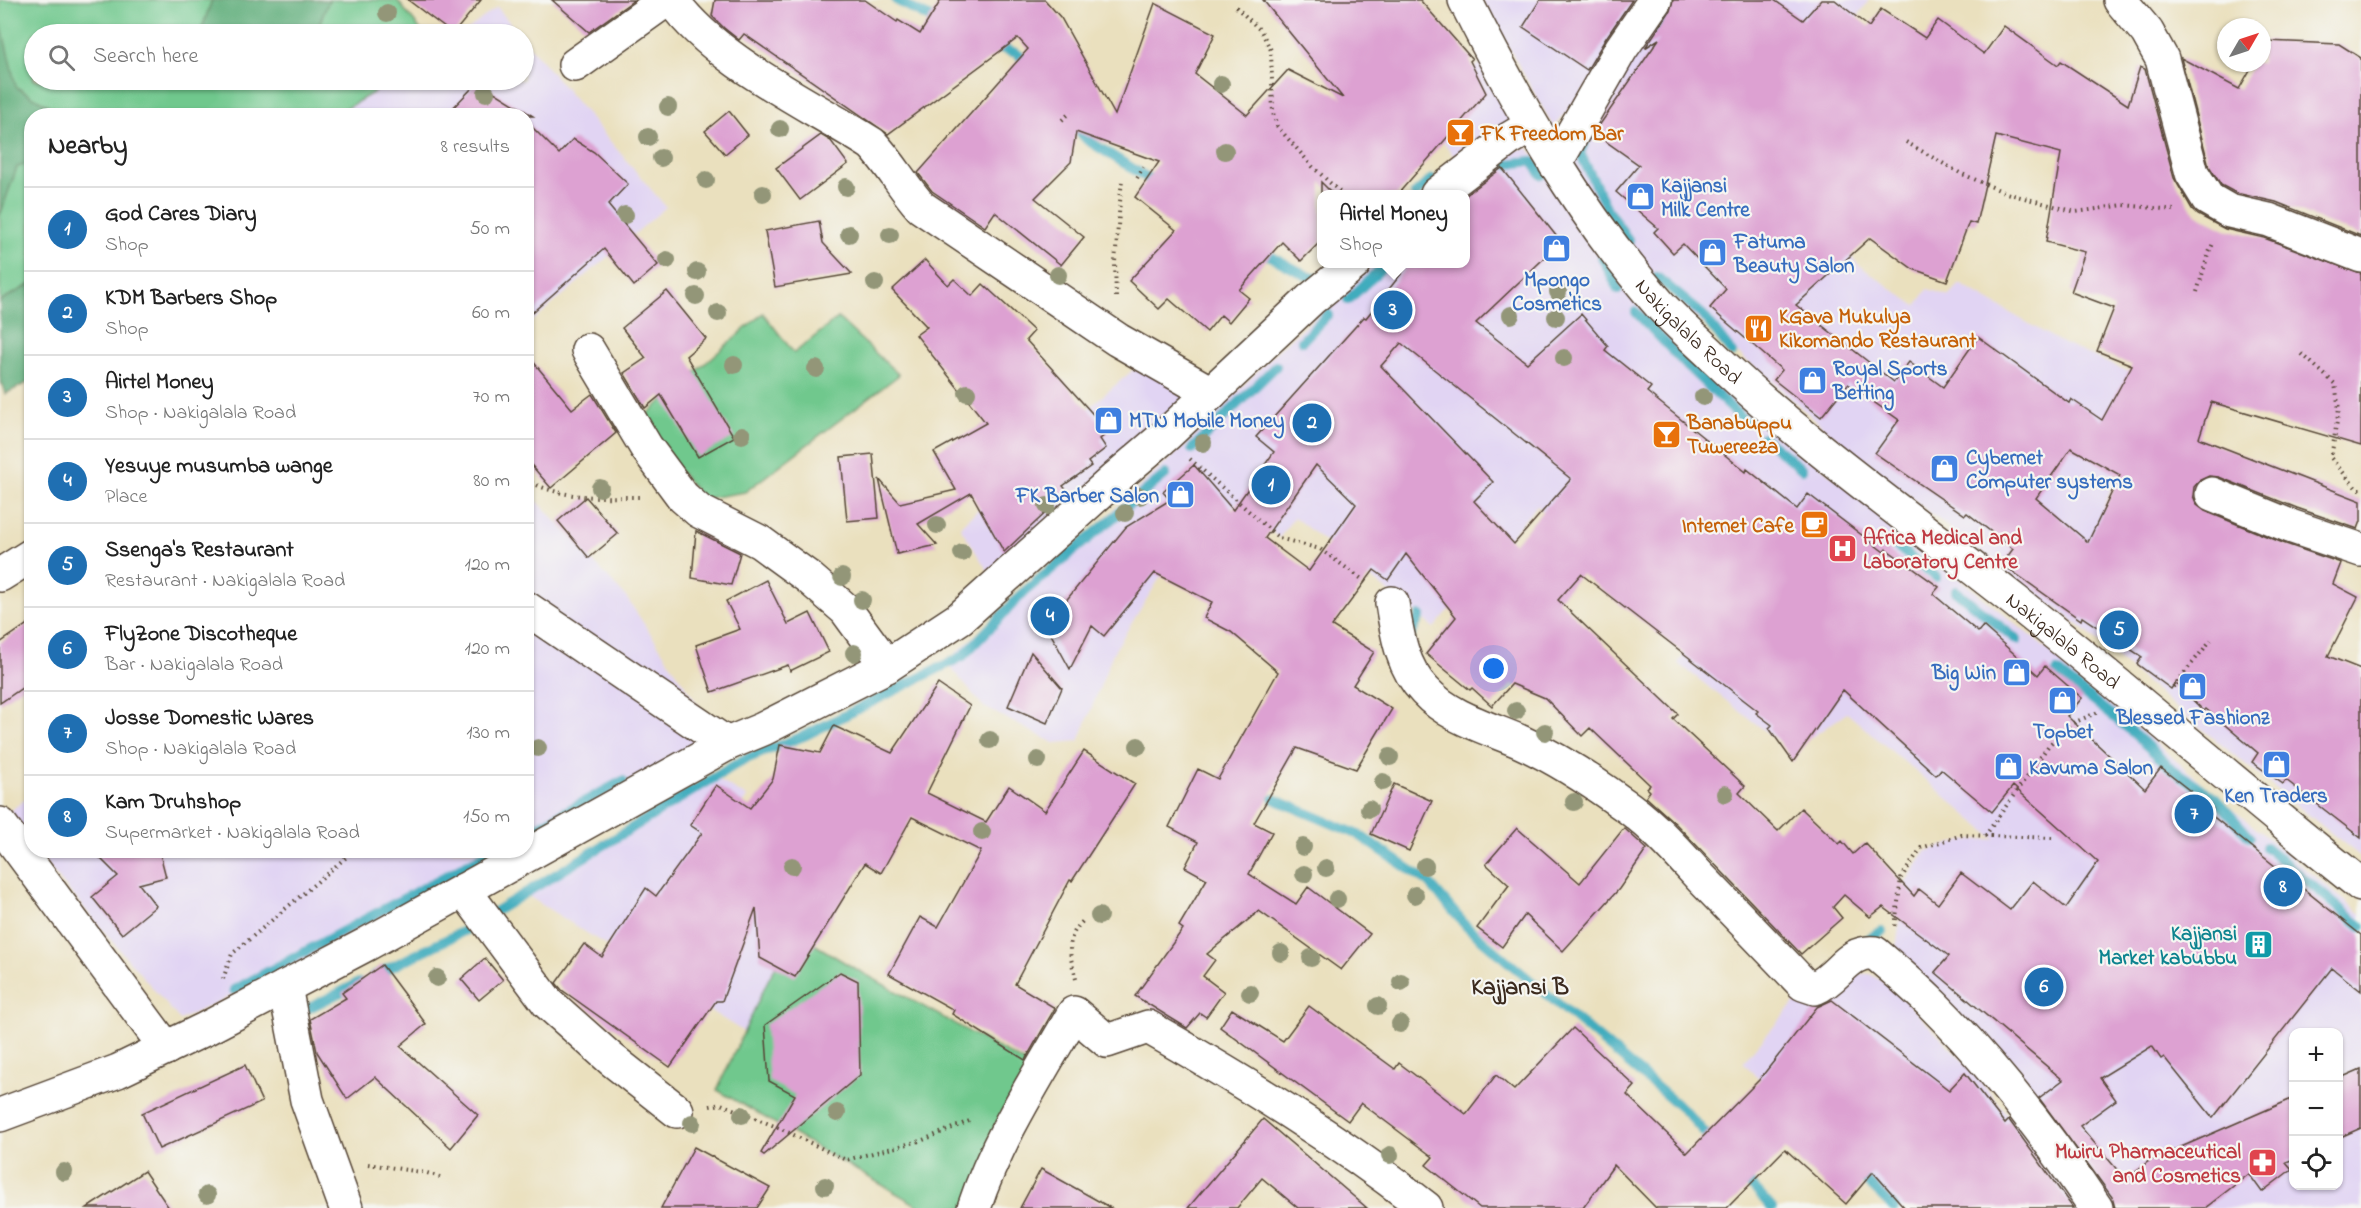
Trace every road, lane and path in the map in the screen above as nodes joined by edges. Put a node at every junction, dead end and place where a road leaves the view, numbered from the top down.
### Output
1 (666, 0) edge
2 (672, 0) edge
3 (1465, 0) edge
4 (1655, 0) edge
5 (2120, 0) edge
6 (1236, 7) dead end
7 (575, 65) dead end
8 (1071, 112) dead end
9 (1062, 120) dead end
10 (1531, 126) junction
11 (1906, 142) dead end
12 (1555, 164) junction
13 (1143, 167) dead end
14 (1122, 178) dead end
15 (1137, 178) dead end
16 (1337, 190) edge
17 (1443, 190) edge
18 (2218, 205) junction
19 (2361, 256) edge
20 (1349, 268) edge
21 (2197, 292) dead end
22 (1118, 340) junction
23 (588, 350) dead end
24 (2302, 354) dead end
25 (1211, 393) junction
26 (1166, 435) junction
27 (534, 484) edge
28 (2361, 489) edge
29 (2212, 494) dead end
30 (683, 497) junction
31 (2359, 545) edge
32 (24, 560) edge
33 (0, 575) edge
34 (534, 613) edge
35 (1394, 615) joint
36 (2211, 640) dead end
37 (886, 666) junction
38 (2168, 693) dead end
39 (2098, 713) dead end
40 (727, 744) junction
41 (0, 824) edge
42 (1985, 836) junction
43 (2054, 838) dead end
44 (534, 851) edge
45 (24, 856) edge
46 (25, 858) edge
47 (345, 858) edge
48 (522, 858) edge
49 (2361, 885) edge
50 (464, 890) junction
51 (1875, 953) junction
52 (285, 987) junction
53 (205, 1029) junction
54 (166, 1048) junction
55 (1023, 1100) junction
56 (677, 1111) joint
57 (0, 1115) edge
58 (329, 1159) junction
59 (440, 1178) dead end
60 (346, 1208) edge
61 (974, 1208) edge
62 (1426, 1208) edge
63 (2096, 1208) edge

1 - 7 street
2 - 22 street
3 - 10 street, Nakigalala Road
4 - 12 street
5 - 18 street
6 - 16 path
8 - 9 path
10 - 12 street, Nakigalala Road
10 - 17 street
11 - 18 path
12 - 49 street, Nakigalala Road
13 - 15 path
14 - 22 path
18 - 19 street
18 - 21 path
20 - 25 street
22 - 25 street
23 - 30 street
24 - 28 path
25 - 26 street
26 - 35 path
26 - 37 street
27 - 30 path
29 - 31 street
30 - 37 street
32 - 33 street
34 - 40 street
35 - 51 street
36 - 38 path
37 - 40 street
39 - 42 path
40 - 44 street
41 - 45 street
42 - 43 path
42 - 51 path
46 - 54 street
47 - 53 path
48 - 50 street
50 - 52 street
50 - 56 street
51 - 63 street
52 - 53 street
52 - 58 street
53 - 54 street
54 - 57 street
55 - 56 path
55 - 61 street
55 - 62 street
58 - 59 path
58 - 60 street

